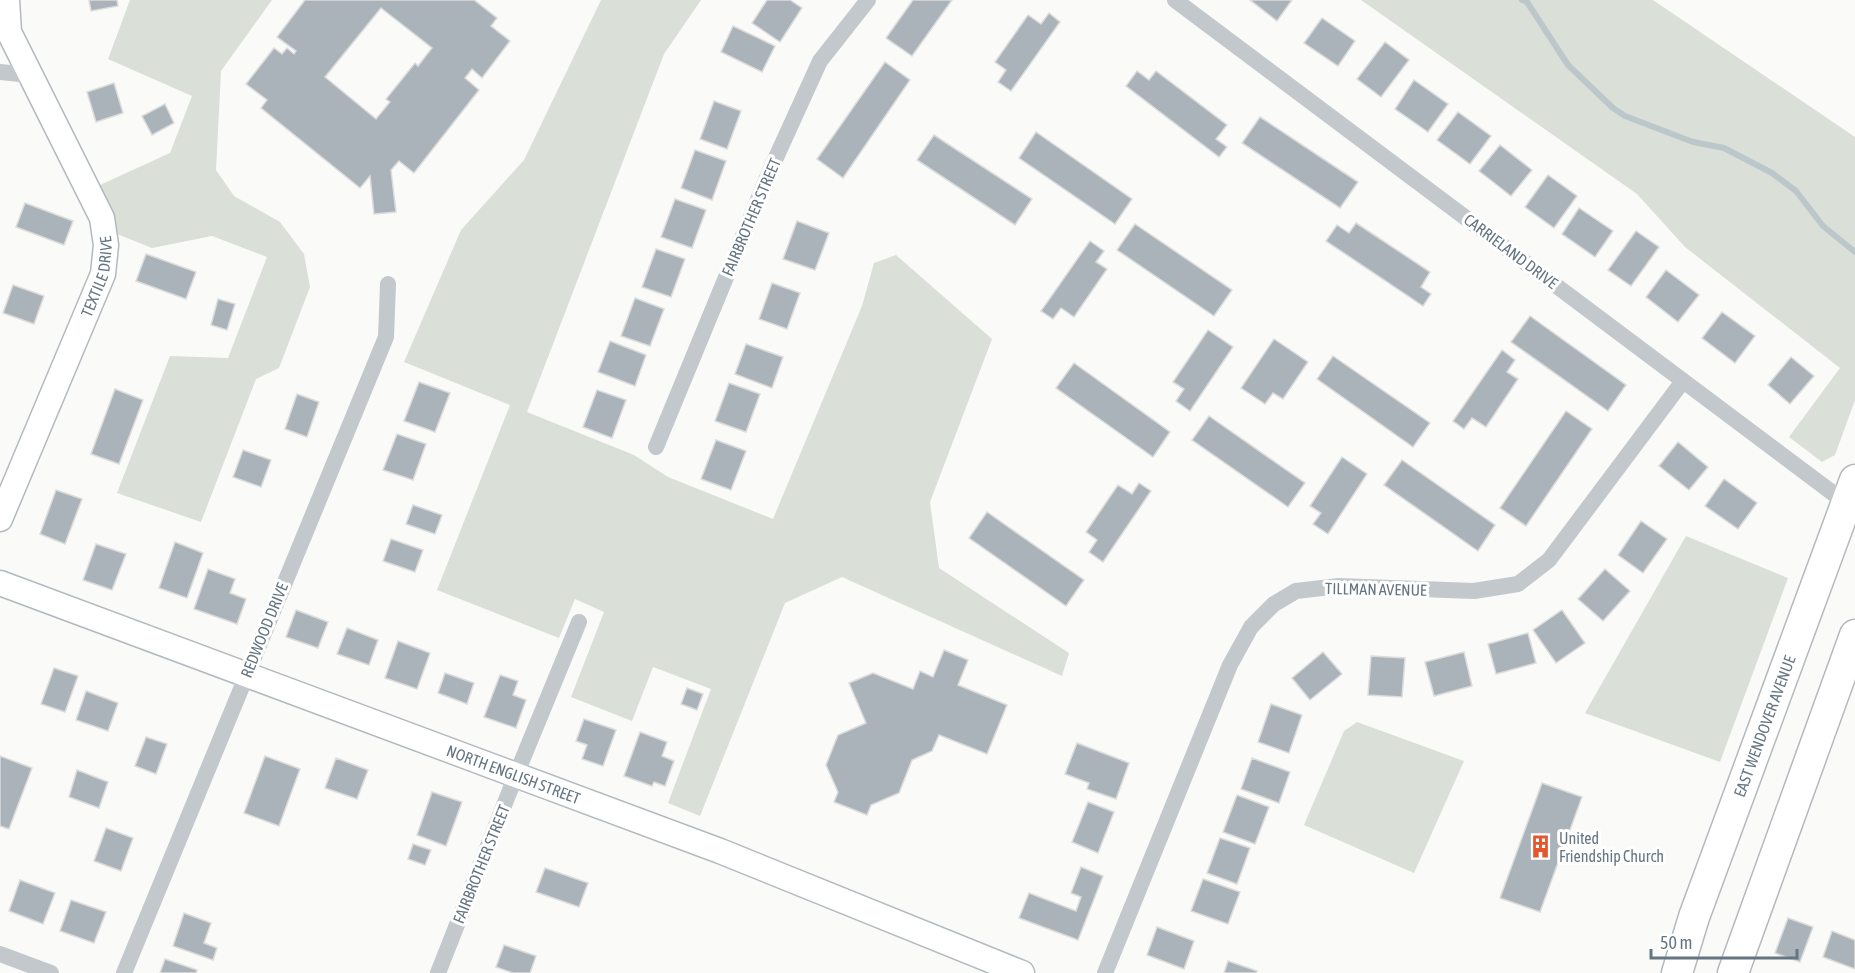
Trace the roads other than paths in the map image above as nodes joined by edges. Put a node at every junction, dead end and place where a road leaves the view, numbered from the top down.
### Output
1 (7, 0) edge
2 (868, 0) edge
3 (1175, 0) edge
4 (0, 72) edge
5 (30, 75) junction
6 (388, 284) dead end
7 (1683, 381) junction
8 (656, 447) dead end
9 (1851, 491) edge
10 (0, 519) edge
11 (0, 583) edge
12 (579, 622) dead end
13 (1855, 635) edge
14 (245, 675) junction
15 (1846, 685) edge
16 (516, 775) junction
17 (0, 954) edge
18 (1739, 971) edge
19 (51, 973) edge
20 (124, 973) edge
21 (438, 973) edge
22 (1022, 973) edge
23 (1105, 973) edge
24 (1677, 973) edge

1 - 5 street, TEXTILE DRIVE
2 - 8 street, FAIRBROTHER STREET
3 - 7 street, CARRIELAND DRIVE
4 - 5 street
5 - 10 street, TEXTILE DRIVE
6 - 14 street, REDWOOD DRIVE
7 - 9 street, CARRIELAND DRIVE
7 - 23 street, TILLMAN AVENUE
9 - 24 highway, EAST WENDOVER AVENUE
11 - 14 street, NORTH ENGLISH STREET
12 - 16 street, FAIRBROTHER STREET
13 - 15 highway
14 - 16 street, NORTH ENGLISH STREET
14 - 20 street, REDWOOD DRIVE
15 - 18 highway
16 - 21 street, FAIRBROTHER STREET
16 - 22 street, NORTH ENGLISH STREET
17 - 19 street

